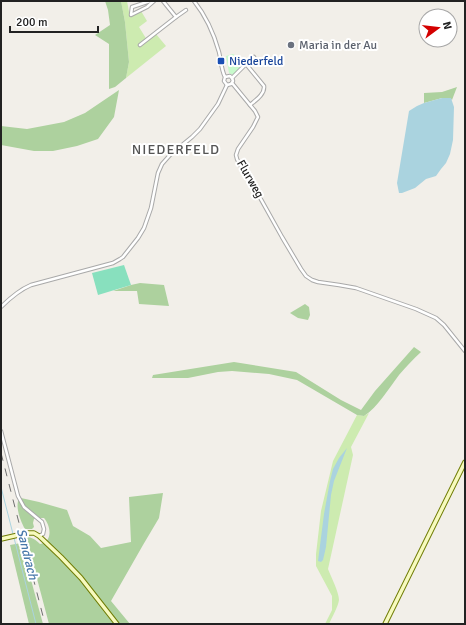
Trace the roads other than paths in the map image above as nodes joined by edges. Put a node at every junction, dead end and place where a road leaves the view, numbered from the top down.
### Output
1 (152, 1) edge
2 (163, 1) edge
3 (194, 1) edge
4 (186, 10) dead end
5 (176, 17) junction
6 (140, 45) dead end
7 (254, 57) dead end
8 (246, 64) junction
9 (225, 76) junction
10 (232, 78) junction
11 (232, 83) junction
12 (227, 85) junction
13 (250, 105) junction
14 (1, 307) edge
15 (465, 351) edge
16 (1, 431) edge
17 (465, 462) edge
18 (39, 536) junction
19 (1, 539) edge
20 (117, 624) edge
21 (385, 624) edge

1 - 1 street
2 - 5 street
3 - 9 street
4 - 5 street
5 - 6 street
7 - 8 street
8 - 10 street
8 - 13 street
9 - 10 street
9 - 12 street
10 - 11 street
11 - 12 street
11 - 13 street, Flurweg
12 - 14 street
13 - 15 street, Flurweg
16 - 18 street
17 - 21 main road
18 - 19 main road
18 - 20 main road

